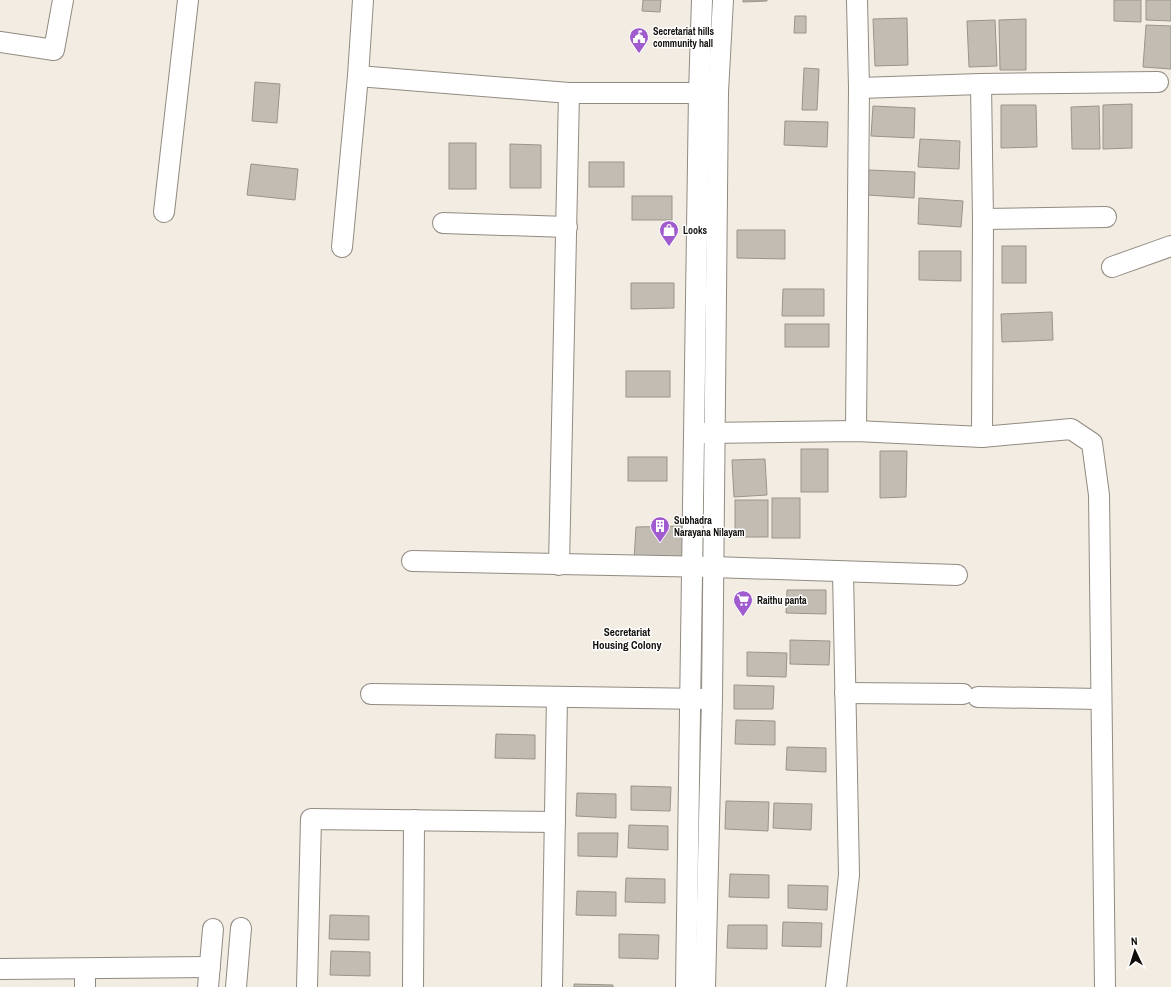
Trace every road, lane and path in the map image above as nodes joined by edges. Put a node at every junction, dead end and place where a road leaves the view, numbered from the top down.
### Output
1 (63, 0) edge
2 (188, 0) edge
3 (363, 0) edge
4 (702, 0) edge
5 (722, 0) edge
6 (857, 0) edge
7 (0, 42) edge
8 (358, 76) junction
9 (1158, 82) dead end
10 (981, 84) junction
11 (858, 88) junction
12 (569, 93) junction
13 (699, 93) junction
14 (164, 212) dead end
15 (1106, 217) dead end
16 (983, 219) junction
17 (443, 223) dead end
18 (566, 227) junction
19 (1171, 246) edge
20 (342, 247) dead end
21 (1112, 267) dead end
22 (856, 431) junction
23 (694, 433) junction
24 (716, 433) junction
25 (982, 437) junction
26 (412, 561) dead end
27 (559, 565) junction
28 (713, 567) junction
29 (693, 568) junction
30 (843, 572) junction
31 (957, 575) dead end
32 (845, 693) junction
33 (371, 694) dead end
34 (557, 697) junction
35 (692, 698) junction
36 (712, 699) junction
37 (1101, 699) junction
38 (414, 820) junction
39 (555, 822) junction
40 (241, 928) dead end
41 (213, 929) dead end
42 (210, 967) junction
43 (0, 969) edge
44 (85, 978) edge
45 (208, 987) edge
46 (236, 987) edge
47 (307, 987) edge
48 (413, 987) edge
49 (552, 987) edge
50 (686, 987) edge
51 (706, 987) edge
52 (836, 987) edge
53 (1105, 987) edge

1 - 7 street
2 - 14 street
3 - 8 street
4 - 13 street
5 - 24 street
6 - 11 street
8 - 12 street
8 - 20 street
9 - 10 street
10 - 11 street
10 - 16 street
11 - 22 street
12 - 13 street
12 - 18 street
13 - 23 street
15 - 16 street
16 - 25 street
17 - 18 street
18 - 27 street
19 - 21 street
22 - 24 street
22 - 25 street
23 - 24 street
23 - 29 street
24 - 28 street
25 - 37 street
26 - 27 street
27 - 29 street
28 - 29 street
28 - 30 street
28 - 36 street
29 - 35 street
30 - 31 street
30 - 32 street
32 - 37 street
32 - 52 street
33 - 34 street
34 - 35 street
34 - 39 street
35 - 36 street
35 - 50 street
36 - 51 street
37 - 53 street
38 - 39 street
38 - 47 street
38 - 48 street
39 - 49 street
40 - 46 street
41 - 42 street
42 - 44 street
42 - 45 street
43 - 44 street

